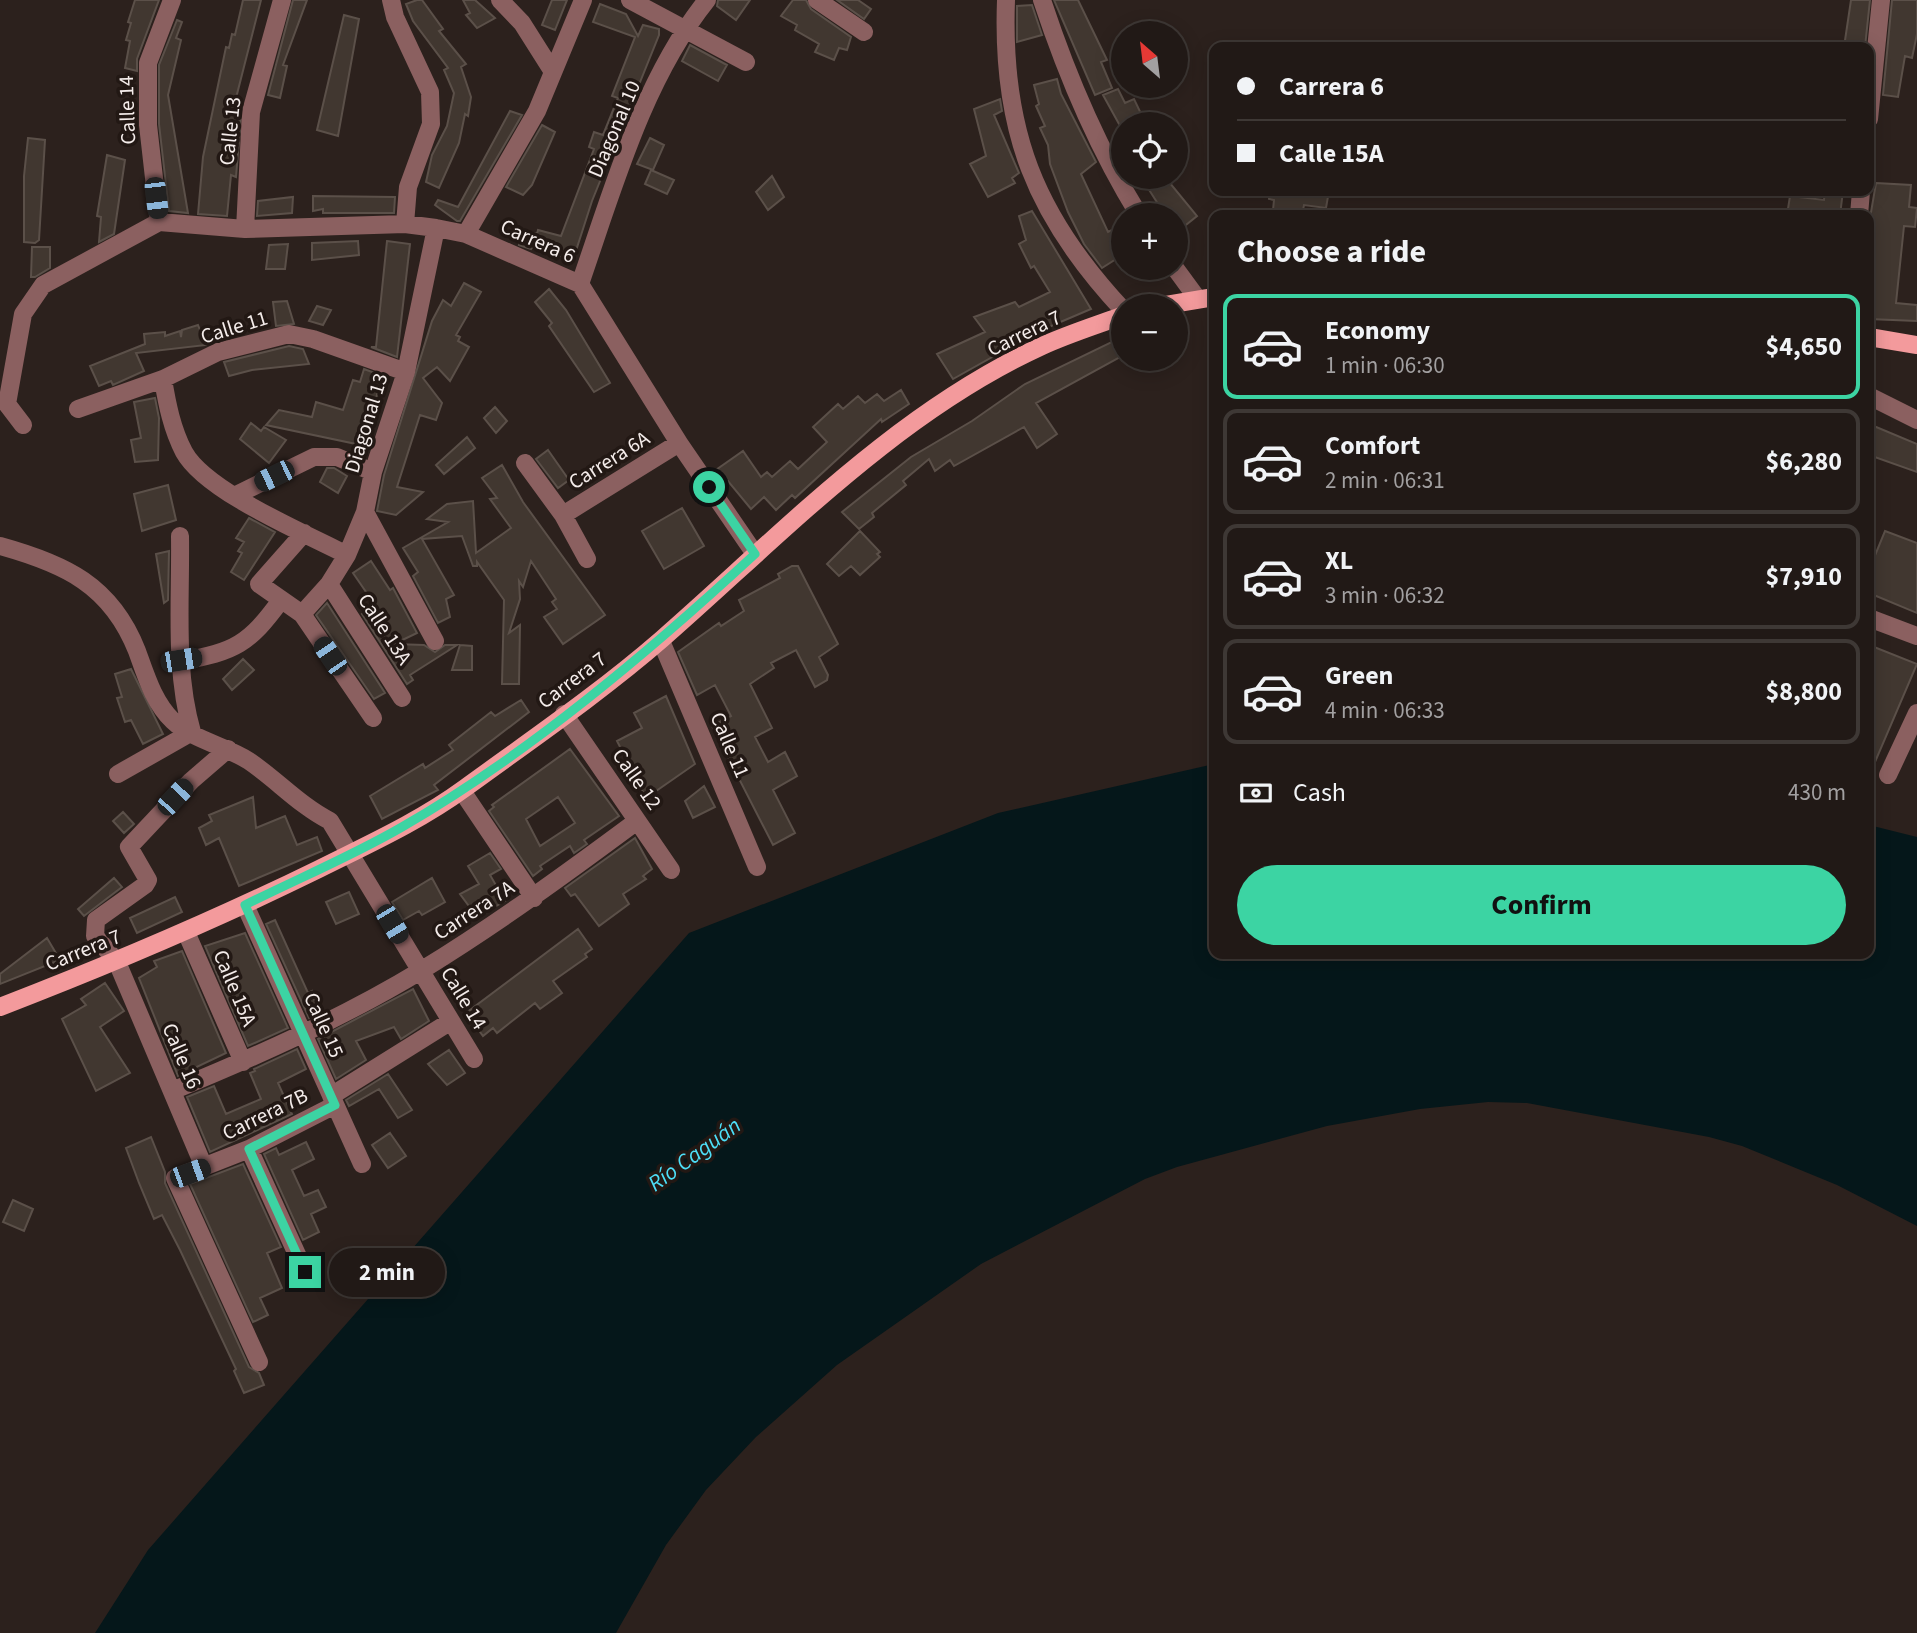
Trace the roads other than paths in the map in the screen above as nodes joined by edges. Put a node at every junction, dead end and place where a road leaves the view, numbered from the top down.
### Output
1 (172, 0) edge
2 (282, 0) edge
3 (391, 0) edge
4 (500, 0) edge
5 (583, 0) edge
6 (630, 0) edge
7 (707, 0) edge
8 (817, 0) edge
9 (1006, 0) edge
10 (1042, 0) edge
11 (1881, 0) edge
12 (684, 29) junction
13 (864, 32) dead end
14 (746, 62) dead end
15 (1874, 69) edge
16 (553, 72) junction
17 (1132, 203) edge
18 (159, 222) junction
19 (405, 224) junction
20 (436, 228) junction
21 (245, 229) junction
22 (466, 234) junction
23 (1188, 280) edge
24 (580, 285) junction
25 (1206, 297) edge
26 (1111, 298) edge
27 (1188, 301) edge
28 (1111, 318) edge
29 (1874, 338) edge
30 (1917, 345) edge
31 (406, 372) junction
32 (163, 379) junction
33 (1874, 398) edge
34 (78, 409) dead end
35 (1917, 420) edge
36 (23, 425) dead end
37 (679, 443) junction
38 (525, 463) dead end
39 (373, 472) junction
40 (234, 496) junction
41 (365, 512) junction
42 (563, 515) junction
43 (304, 533) junction
44 (180, 536) dead end
45 (0, 547) edge
46 (755, 554) junction
47 (347, 555) junction
48 (587, 559) dead end
49 (329, 584) junction
50 (281, 600) junction
51 (302, 614) junction
52 (1874, 620) edge
53 (1917, 636) edge
54 (661, 640) junction
55 (435, 641) dead end
56 (181, 660) junction
57 (402, 698) dead end
58 (1917, 713) edge
59 (564, 714) junction
60 (373, 718) dead end
61 (192, 733) junction
62 (228, 750) junction
63 (118, 774) dead end
64 (1888, 775) dead end
65 (461, 791) junction
66 (638, 821) junction
67 (349, 853) junction
68 (757, 867) dead end
69 (671, 870) dead end
70 (534, 898) junction
71 (245, 905) junction
72 (187, 932) junction
73 (117, 962) junction
74 (421, 971) junction
75 (0, 1007) edge
76 (451, 1021) junction
77 (303, 1034) junction
78 (474, 1059) dead end
79 (243, 1062) junction
80 (172, 1091) junction
81 (333, 1101) junction
82 (249, 1149) junction
83 (362, 1164) dead end
84 (204, 1167) junction
85 (305, 1272) dead end
86 (259, 1362) dead end

1 - 18 street, Calle 14
2 - 21 street, Calle 13
3 - 19 street
4 - 16 street
5 - 16 street
6 - 12 street
7 - 12 street, Diagonal 10
8 - 13 street
9 - 26 street
10 - 17 street
11 - 15 street
12 - 14 street
12 - 24 street, Diagonal 10
16 - 22 street
18 - 21 street, Carrera 6
18 - 36 street
19 - 20 street, Carrera 6
19 - 21 street, Carrera 6
20 - 22 street, Carrera 6
20 - 31 street, Diagonal 13
22 - 24 street, Carrera 6
23 - 25 street
24 - 37 street, Carrera 6
25 - 27 main road
28 - 46 main road, Carrera 7
29 - 30 main road
31 - 32 street, Calle 11
31 - 39 street, Diagonal 13
32 - 34 street, Calle 11
32 - 40 street
33 - 35 street
37 - 42 street, Carrera 6A
37 - 46 street, Carrera 6
38 - 42 street
39 - 40 street
39 - 41 street, Diagonal 13
40 - 43 street
41 - 47 street, Diagonal 13
41 - 55 street
42 - 48 street
43 - 47 street
43 - 50 street
44 - 56 street
45 - 61 street, Calle 14
46 - 54 main road, Carrera 7
47 - 49 street, Diagonal 13
49 - 51 street, Diagonal 13
49 - 57 street, Calle 13A
50 - 51 street
50 - 56 street
51 - 60 street
52 - 53 street
54 - 59 main road, Carrera 7
54 - 68 street, Calle 11
56 - 61 street
58 - 64 street
59 - 65 main road, Carrera 7
59 - 66 street, Calle 12
61 - 62 street, Calle 14
61 - 63 street
62 - 67 street, Calle 14
62 - 73 street, Calle 16
65 - 67 main road, Carrera 7
65 - 70 street
66 - 69 street, Calle 12
66 - 70 street, Carrera 7A
67 - 71 main road, Carrera 7
67 - 74 street, Calle 14
70 - 74 street, Carrera 7A
71 - 72 main road, Carrera 7
71 - 77 street, Calle 15
72 - 73 main road, Carrera 7
72 - 79 street, Calle 15A
73 - 75 main road, Carrera 7
73 - 80 street, Calle 16
74 - 76 street, Calle 14
74 - 77 street, Carrera 7A
76 - 78 street, Calle 14
76 - 81 street, Carrera 7B
77 - 79 street, Carrera 7A
77 - 81 street, Calle 15
79 - 80 street, Carrera 7A
80 - 84 street, Calle 16
81 - 82 street, Carrera 7B
81 - 83 street, Calle 15
82 - 84 street, Carrera 7B
82 - 85 street
84 - 86 street, Carrera 7B

